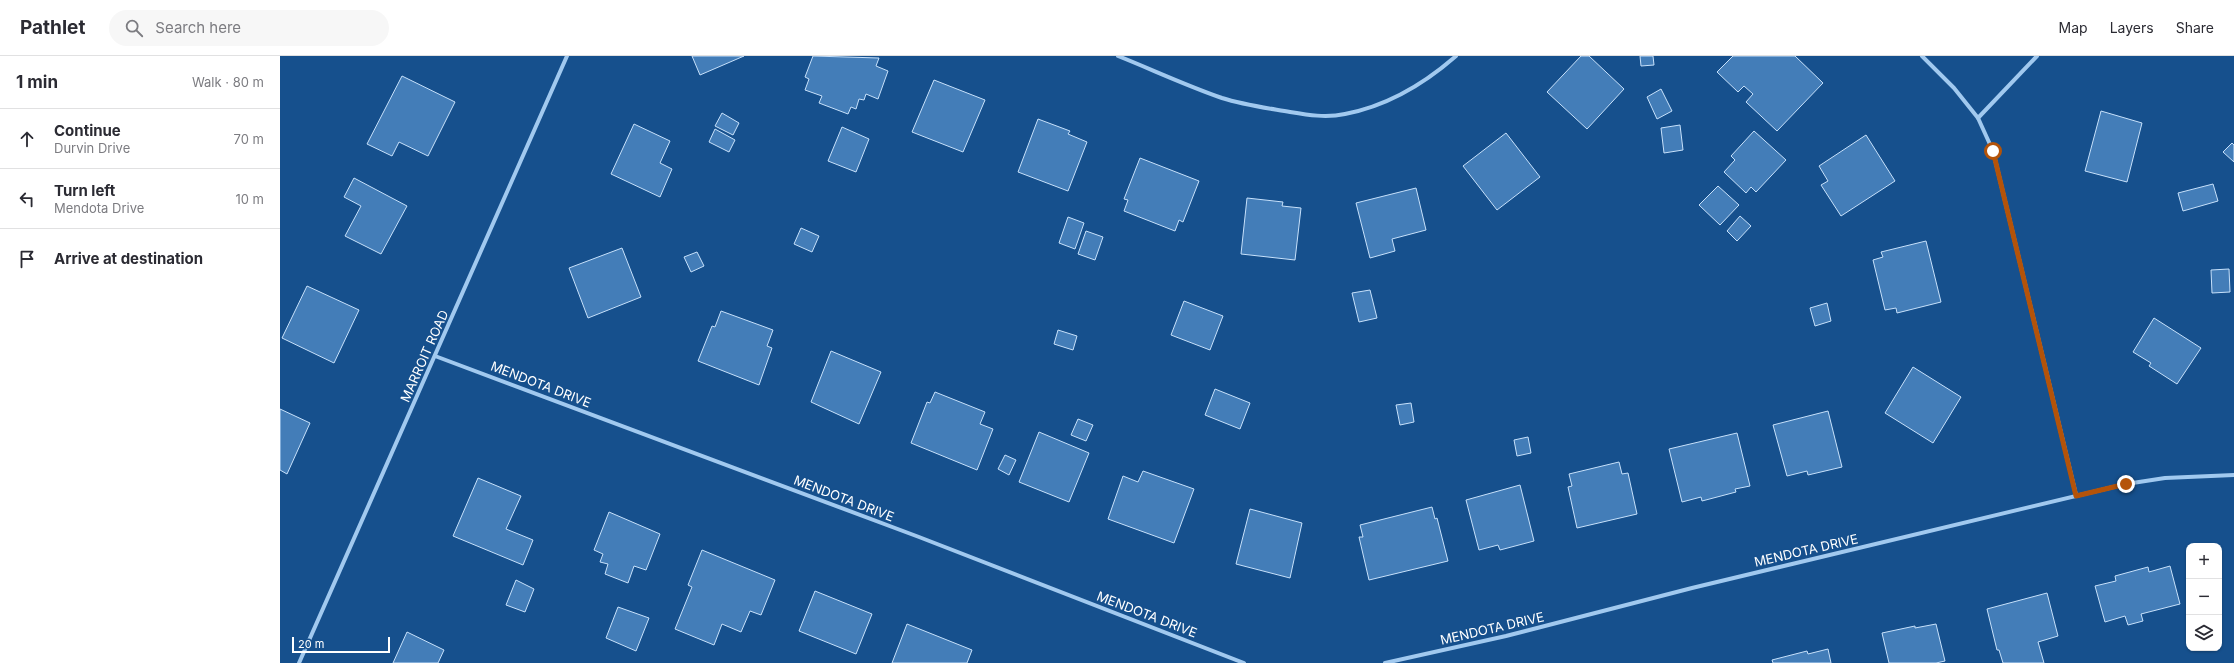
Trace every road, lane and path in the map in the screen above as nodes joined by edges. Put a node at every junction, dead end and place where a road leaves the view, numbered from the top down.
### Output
1 (567, 56) edge
2 (1118, 56) edge
3 (1456, 56) edge
4 (1922, 56) edge
5 (2037, 56) edge
6 (1978, 118) junction
7 (435, 356) junction
8 (2234, 475) edge
9 (2076, 496) junction
10 (298, 663) edge
11 (1244, 663) edge
12 (1386, 663) edge

1 - 7 street, MARROIT ROAD
2 - 3 street
4 - 6 street
5 - 6 street
6 - 9 street
7 - 10 street, MARROIT ROAD
7 - 11 street, MENDOTA DRIVE
8 - 9 street, MENDOTA DRIVE
9 - 12 street, MENDOTA DRIVE

